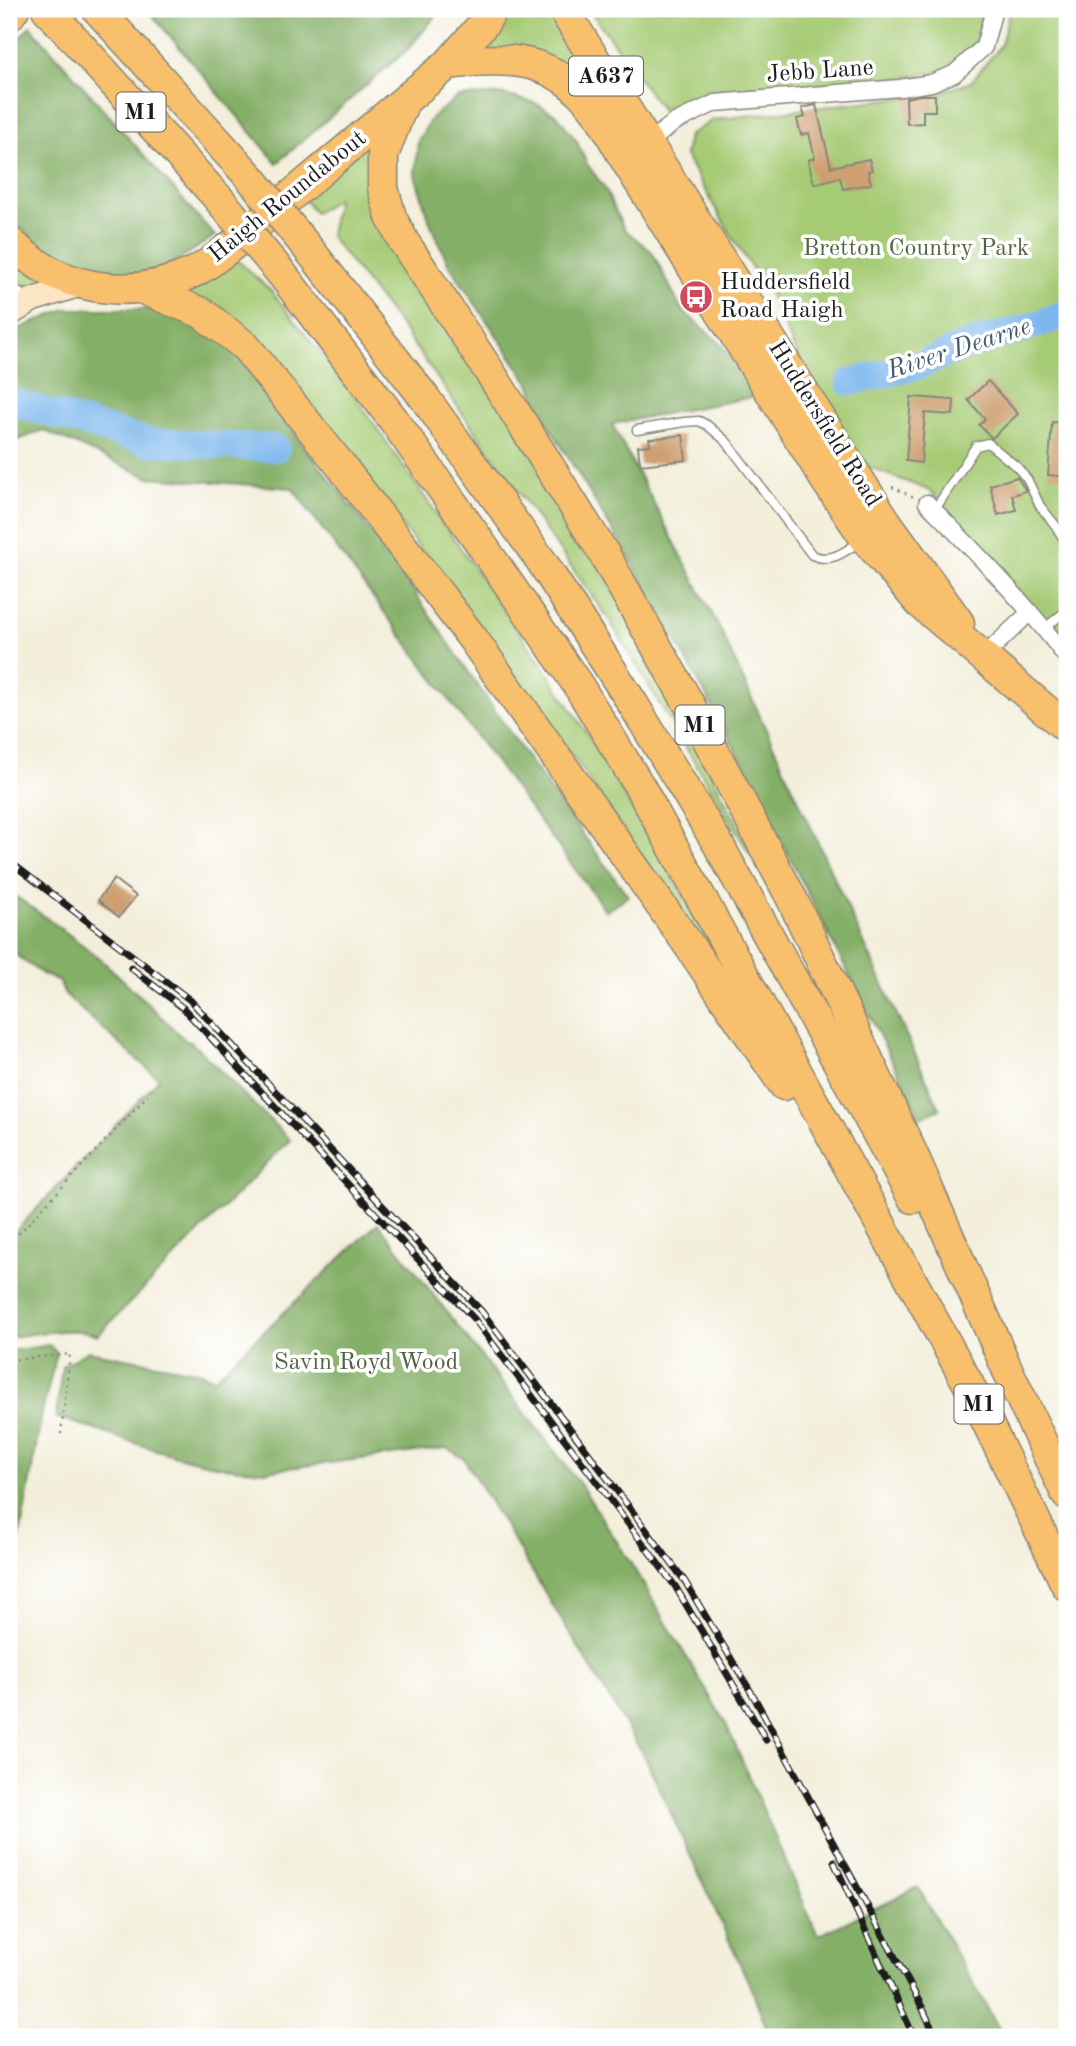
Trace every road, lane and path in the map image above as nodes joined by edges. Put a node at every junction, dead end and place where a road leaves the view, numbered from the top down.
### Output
1 (14, 9) edge
2 (97, 9) edge
3 (492, 9) edge
4 (563, 9) edge
5 (994, 9) edge
6 (9, 16) edge
7 (55, 17) edge
8 (448, 64) junction
9 (404, 101) junction
10 (636, 151) junction
11 (9, 241) edge
12 (82, 284) junction
13 (9, 287) edge
14 (144, 289) junction
15 (32, 300) junction
16 (9, 315) edge
17 (637, 430) dead end
18 (931, 507) joint
19 (876, 530) junction
20 (1067, 545) edge
21 (1067, 610) edge
22 (1030, 612) junction
23 (1045, 628) junction
24 (983, 657) junction
25 (1067, 658) edge
26 (1067, 728) edge
27 (149, 1096) dead end
28 (882, 1226) junction
29 (9, 1244) edge
30 (9, 1360) edge
31 (1008, 1371) junction
32 (61, 1434) dead end
33 (1067, 1495) edge
34 (1067, 1586) edge

1 - 6 highway
2 - 31 highway, M1, bridge
3 - 8 highway, Haigh Roundabout
4 - 10 highway, Huddersfield Road / A637
5 - 10 street, Jebb Lane
7 - 28 highway, M1, bridge
8 - 9 highway, Haigh Roundabout
8 - 10 highway, Huddersfield Road / A637
9 - 14 highway, Haigh Roundabout
9 - 31 highway, M1
10 - 19 highway, Huddersfield Road / A637
11 - 12 highway, Haigh Roundabout
12 - 14 highway, Haigh Roundabout
12 - 15 street
13 - 15 lane
14 - 28 highway, M1
15 - 16 street
17 - 19 lane
18 - 20 lane
18 - 22 street
19 - 24 highway, Huddersfield Road / A637
21 - 23 lane
22 - 23 street
22 - 24 street
23 - 25 street
24 - 26 highway, Huddersfield Road / A637
27 - 29 path
28 - 34 highway, M1
30 - 32 path
31 - 33 highway, M1

